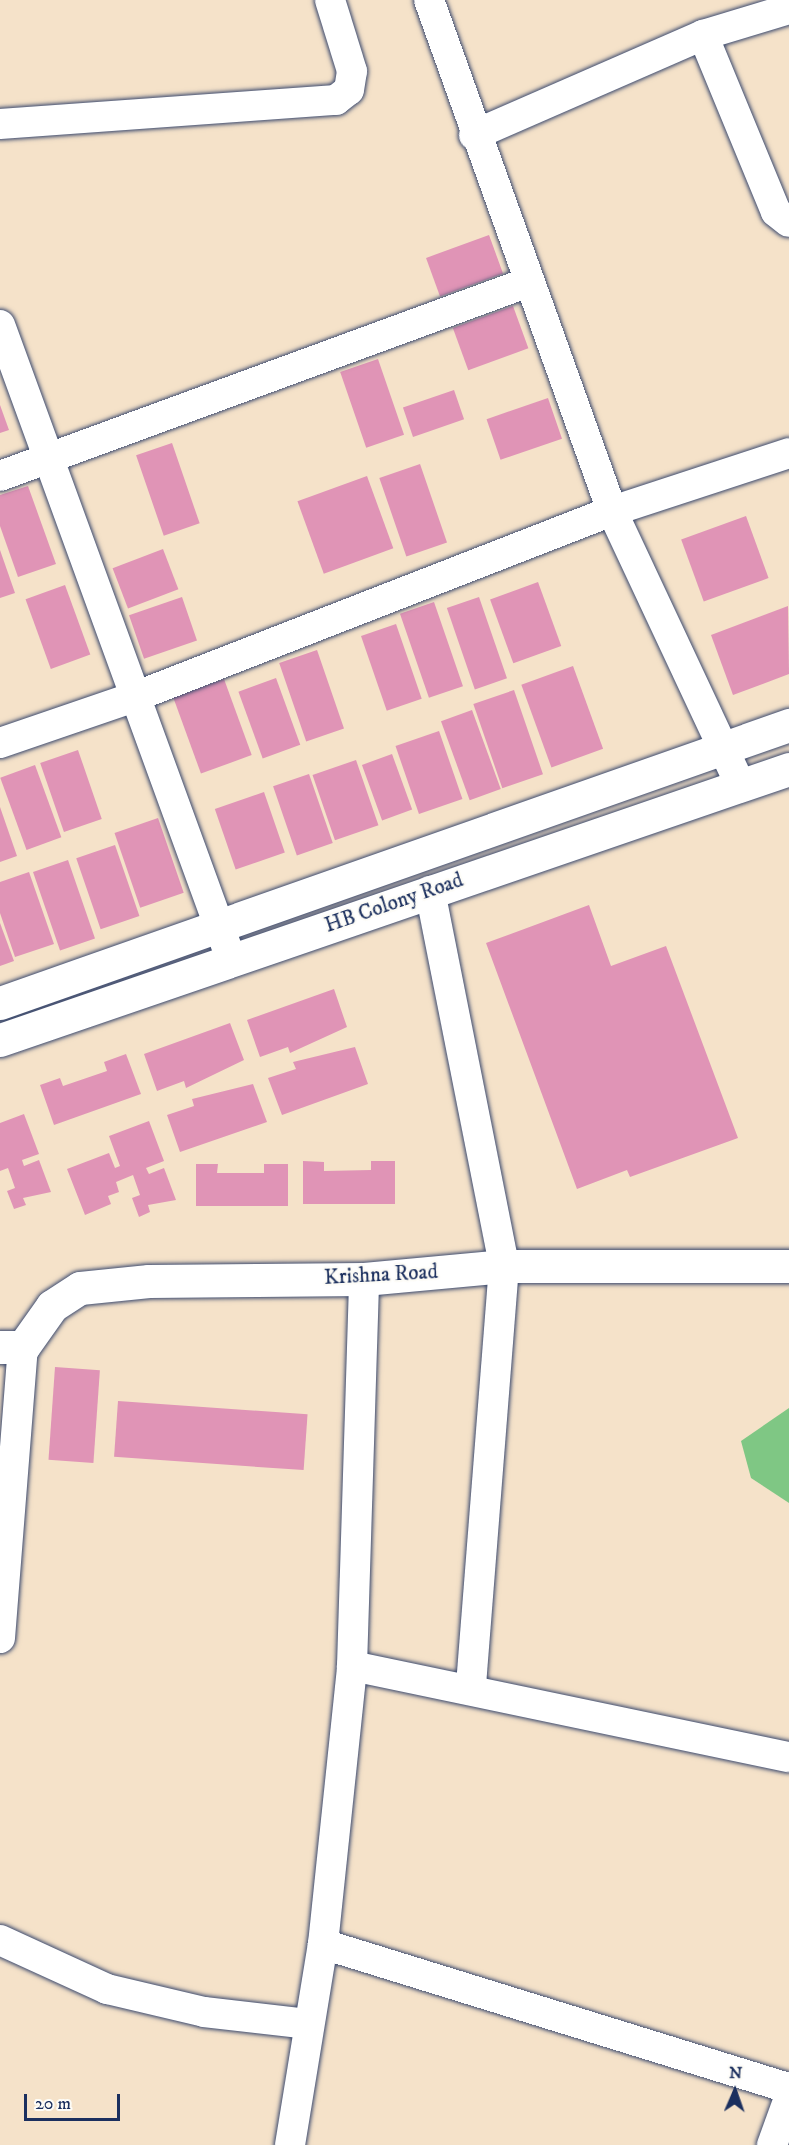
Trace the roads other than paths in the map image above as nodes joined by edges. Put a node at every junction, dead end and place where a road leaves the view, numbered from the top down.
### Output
1 (330, 0) edge
2 (429, 0) edge
3 (789, 9) edge
4 (703, 35) junction
5 (0, 124) edge
6 (474, 135) junction
7 (789, 222) edge
8 (526, 283) junction
9 (0, 325) edge
10 (789, 453) edge
11 (46, 457) junction
12 (0, 476) edge
13 (612, 511) junction
14 (137, 696) junction
15 (789, 725) edge
16 (0, 743) edge
17 (723, 749) junction
18 (786, 780) edge
19 (741, 786) junction
20 (430, 891) junction
21 (219, 923) junction
22 (231, 959) junction
23 (0, 1003) edge
24 (0, 1040) edge
25 (504, 1266) junction
26 (789, 1266) edge
27 (364, 1279) junction
28 (11, 1347) edge
29 (0, 1638) edge
30 (352, 1666) junction
31 (471, 1689) junction
32 (789, 1757) edge
33 (0, 1940) edge
34 (323, 1944) junction
35 (307, 2024) junction
36 (789, 2088) edge
37 (789, 2098) edge
38 (290, 2145) edge
39 (772, 2145) edge

1 - 5 street
2 - 6 street
3 - 4 street
4 - 6 street
4 - 7 street
6 - 8 street
8 - 11 street
8 - 13 street
9 - 11 street
10 - 13 street
11 - 12 street
11 - 14 street
13 - 14 street
13 - 17 street
14 - 16 street
14 - 21 street
15 - 17 street
17 - 19 street
17 - 21 street
18 - 19 street, HB Colony Road
19 - 20 street, HB Colony Road
20 - 22 street, HB Colony Road
20 - 25 street
21 - 22 street
21 - 23 street
22 - 24 street, HB Colony Road
25 - 26 street, Krishna Road
25 - 27 street, Krishna Road
25 - 31 street
27 - 28 street, Krishna Road
27 - 30 street
28 - 29 street
30 - 31 street
30 - 34 street
31 - 32 street
33 - 35 street
34 - 35 street
34 - 36 street
35 - 38 street
37 - 39 street

